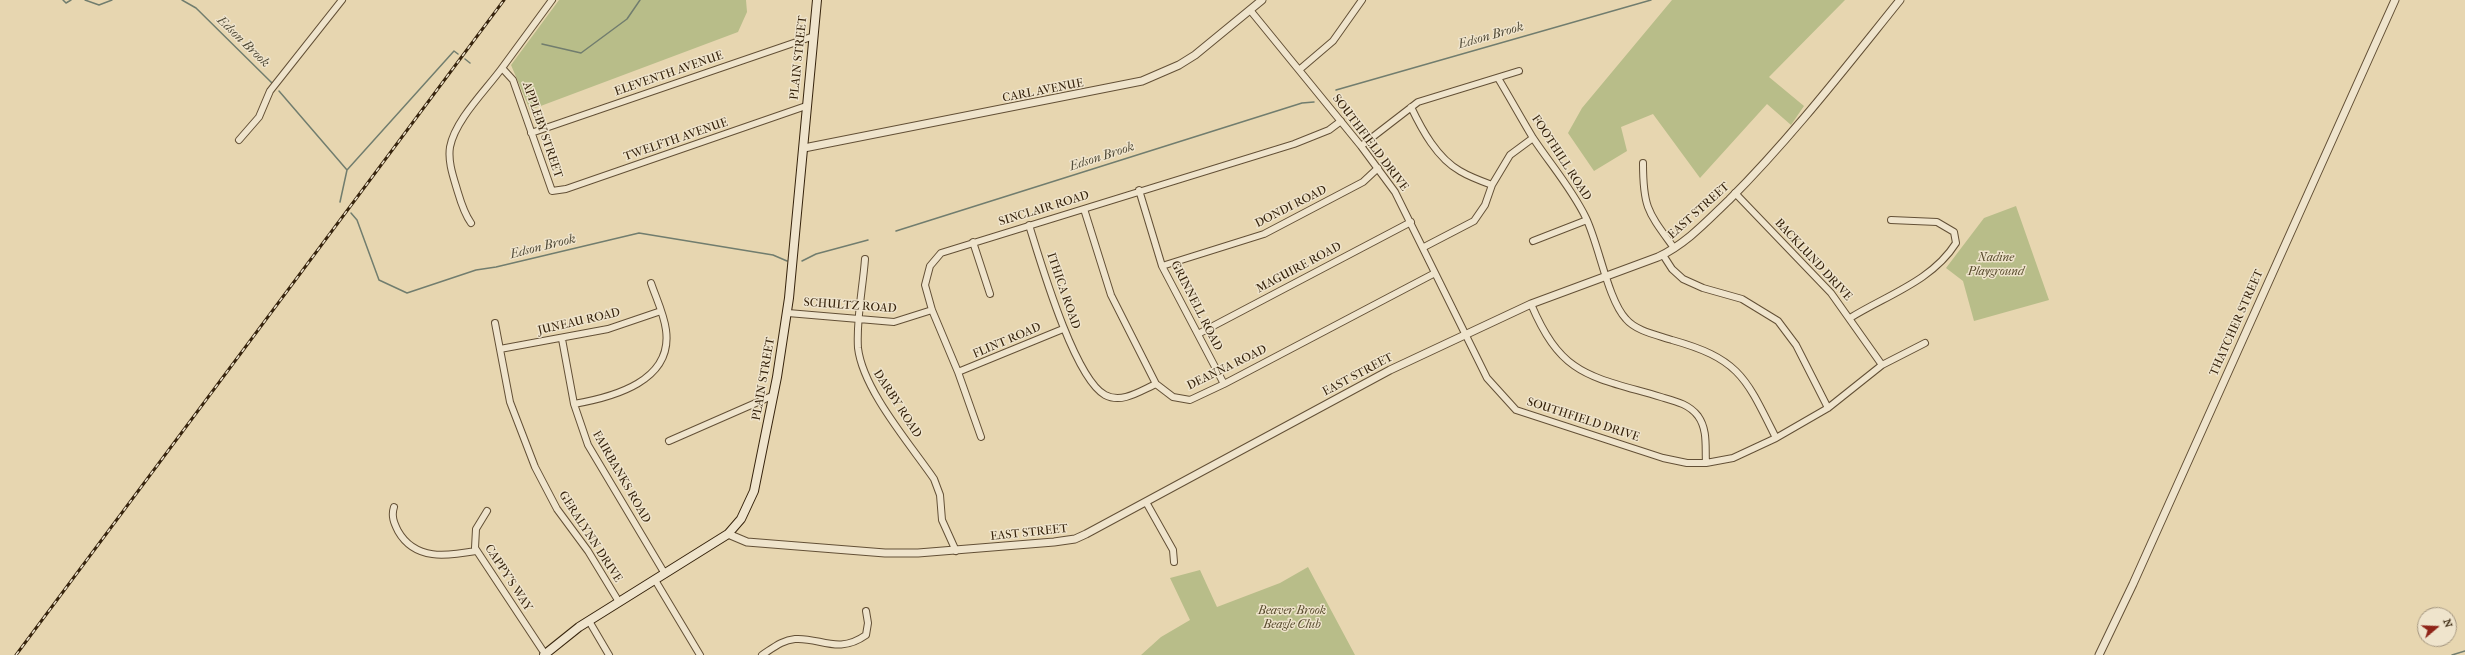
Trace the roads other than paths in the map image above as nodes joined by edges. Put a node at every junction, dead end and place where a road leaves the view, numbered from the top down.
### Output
1 (342, 0) edge
2 (552, 0) edge
3 (817, 0) edge
4 (1262, 0) edge
5 (1362, 0) edge
6 (1900, 0) edge
7 (2395, 0) edge
8 (1250, 10) junction
9 (814, 36) junction
10 (502, 68) junction
11 (1299, 70) junction
12 (1519, 71) dead end
13 (1498, 78) junction
14 (806, 106) junction
15 (1411, 107) junction
16 (1341, 121) junction
17 (531, 133) junction
18 (1533, 138) junction
19 (239, 140) dead end
20 (1361, 146) junction
21 (804, 148) junction
22 (1643, 163) dead end
23 (1378, 168) junction
24 (1492, 185) junction
25 (1139, 190) junction
26 (552, 191) joint
27 (1735, 194) junction
28 (1084, 209) junction
29 (1587, 220) junction
30 (1891, 220) dead end
31 (1411, 222) junction
32 (471, 223) dead end
33 (1029, 225) junction
34 (1533, 241) dead end
35 (973, 242) junction
36 (1424, 247) junction
37 (1674, 248) junction
38 (1663, 255) junction
39 (865, 259) dead end
40 (1162, 266) junction
41 (1435, 273) junction
42 (1606, 276) junction
43 (650, 283) dead end
44 (990, 294) dead end
45 (1531, 304) junction
46 (932, 310) junction
47 (661, 311) junction
48 (788, 313) junction
49 (1850, 318) junction
50 (860, 319) junction
51 (495, 323) dead end
52 (1063, 329) junction
53 (1198, 334) junction
54 (1464, 334) junction
55 (562, 339) junction
56 (1925, 343) dead end
57 (500, 349) junction
58 (1882, 365) junction
59 (958, 372) junction
60 (1156, 384) junction
61 (1224, 384) junction
62 (774, 395) junction
63 (574, 404) junction
64 (1828, 408) junction
65 (981, 437) dead end
66 (1776, 438) junction
67 (669, 441) dead end
68 (1706, 463) junction
69 (1146, 502) junction
70 (394, 507) dead end
71 (487, 511) dead end
72 (728, 534) junction
73 (476, 551) junction
74 (956, 551) junction
75 (1174, 562) dead end
76 (665, 574) junction
77 (655, 580) junction
78 (619, 602) junction
79 (866, 611) dead end
80 (589, 621) junction
81 (545, 655) edge
82 (609, 655) edge
83 (700, 655) edge
84 (762, 655) edge
85 (2099, 655) edge

1 - 19 street
2 - 10 street
3 - 9 main road, PLAIN STREET
4 - 8 street, CARL AVENUE
5 - 11 street
6 - 27 street, EAST STREET
7 - 85 street, THATCHER STREET
8 - 11 street, SOUTHFIELD DRIVE
8 - 21 street, CARL AVENUE
9 - 14 main road, PLAIN STREET
9 - 17 street, ELEVENTH AVENUE
10 - 17 street, APPLEBY STREET
10 - 32 street
11 - 16 street, SOUTHFIELD DRIVE
12 - 13 street
13 - 15 street
13 - 18 street, FOOTHILL ROAD
14 - 21 main road, PLAIN STREET
14 - 26 street, TWELFTH AVENUE
15 - 20 street
15 - 24 street
16 - 20 street, SOUTHFIELD DRIVE
16 - 25 street, SINCLAIR ROAD
17 - 26 street, APPLEBY STREET
18 - 24 street
18 - 29 street, FOOTHILL ROAD
20 - 23 street, SOUTHFIELD DRIVE
21 - 48 main road, PLAIN STREET
22 - 37 street
23 - 31 street, SOUTHFIELD DRIVE
23 - 40 street, DONDI ROAD
24 - 36 street
25 - 28 street, SINCLAIR ROAD
25 - 40 street, GRINNELL ROAD
27 - 37 street, EAST STREET
27 - 49 street, BACKLUND DRIVE
28 - 33 street, SINCLAIR ROAD
28 - 60 street, DEANNA ROAD
29 - 34 street
29 - 42 street, FOOTHILL ROAD
30 - 49 street
31 - 36 street, SOUTHFIELD DRIVE
31 - 53 street, MAGUIRE ROAD
33 - 35 street, SINCLAIR ROAD
33 - 52 street, ITHICA ROAD
35 - 44 street
35 - 46 street, SINCLAIR ROAD
36 - 41 street, SOUTHFIELD DRIVE
37 - 38 street, EAST STREET
38 - 42 street, EAST STREET
38 - 64 street
39 - 50 street, DARBY ROAD
40 - 53 street, GRINNELL ROAD
41 - 54 street, SOUTHFIELD DRIVE
41 - 61 street, DEANNA ROAD
42 - 45 street, EAST STREET
42 - 66 street, FOOTHILL ROAD
43 - 47 street
45 - 54 street, EAST STREET
45 - 68 street
46 - 50 street, SCHULTZ ROAD
46 - 59 street, SINCLAIR ROAD
47 - 55 street, JUNEAU ROAD
47 - 63 street
48 - 50 street, SCHULTZ ROAD
48 - 62 main road, PLAIN STREET
49 - 58 street, BACKLUND DRIVE
50 - 74 street, DARBY ROAD
51 - 57 street, GERALYNN DRIVE
52 - 59 street, FLINT ROAD
52 - 60 street, ITHICA ROAD
53 - 61 street, GRINNELL ROAD
54 - 68 street, SOUTHFIELD DRIVE
54 - 69 street, EAST STREET
55 - 57 street, JUNEAU ROAD
55 - 63 street, FAIRBANKS ROAD
56 - 58 street, SOUTHFIELD DRIVE
57 - 78 street, GERALYNN DRIVE
58 - 64 street, SOUTHFIELD DRIVE
59 - 65 street, SINCLAIR ROAD
60 - 61 street, DEANNA ROAD
62 - 67 street
62 - 72 main road, PLAIN STREET
63 - 76 street, FAIRBANKS ROAD
64 - 66 street, SOUTHFIELD DRIVE
66 - 68 street, SOUTHFIELD DRIVE
69 - 74 street, EAST STREET
69 - 75 street
70 - 73 street
71 - 73 street, CAPPY'S WAY
72 - 74 street, EAST STREET
72 - 76 main road, PLAIN STREET
73 - 81 street, CAPPY'S WAY
76 - 77 main road, PLAIN STREET
77 - 78 main road, PLAIN STREET
77 - 83 street
78 - 80 main road, PLAIN STREET
79 - 84 street
80 - 81 main road, PLAIN STREET
80 - 82 street

